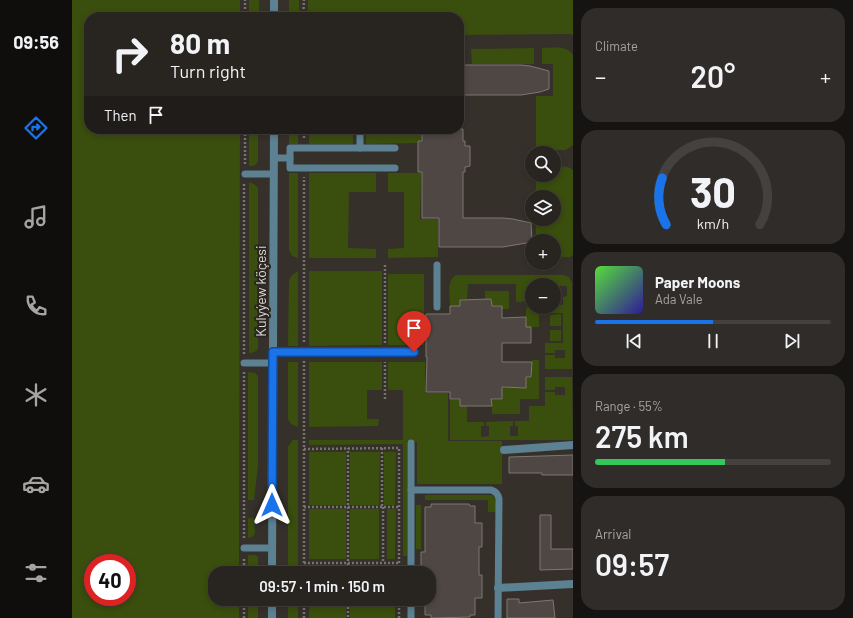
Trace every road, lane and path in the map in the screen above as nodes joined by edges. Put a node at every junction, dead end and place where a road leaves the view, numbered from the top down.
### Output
1 (245, 0) edge
2 (274, 0) edge
3 (304, 0) edge
4 (245, 12) edge
5 (274, 12) edge
6 (304, 12) edge
7 (245, 134) edge
8 (274, 134) edge
9 (304, 134) edge
10 (360, 134) edge
11 (304, 144) dead end
12 (360, 148) junction
13 (395, 148) dead end
14 (274, 158) junction
15 (290, 158) junction
16 (395, 168) dead end
17 (304, 173) dead end
18 (244, 174) junction
19 (274, 174) junction
20 (385, 265) dead end
21 (437, 265) dead end
22 (437, 307) dead end
23 (385, 345) dead end
24 (304, 346) dead end
25 (273, 352) junction
26 (414, 352) dead end
27 (273, 362) junction
28 (304, 362) dead end
29 (385, 362) dead end
30 (244, 363) junction
31 (385, 399) dead end
32 (411, 443) dead end
33 (573, 445) edge
34 (348, 448) junction
35 (382, 448) junction
36 (304, 449) junction
37 (504, 450) dead end
38 (411, 490) junction
39 (304, 507) junction
40 (348, 507) junction
41 (382, 507) junction
42 (399, 507) junction
43 (244, 548) junction
44 (272, 548) junction
45 (304, 563) joint
46 (348, 563) junction
47 (383, 563) junction
48 (399, 563) joint
49 (244, 566) edge
50 (272, 566) edge
51 (411, 566) edge
52 (573, 584) edge
53 (498, 588) junction
54 (244, 606) edge
55 (272, 606) edge
56 (304, 606) edge
57 (348, 606) edge
58 (399, 606) edge
59 (411, 606) edge
60 (244, 618) edge
61 (272, 618) edge
62 (304, 618) edge
63 (348, 618) edge
64 (399, 618) edge
65 (410, 618) edge
66 (498, 618) edge

1 - 4 path
2 - 5 street
3 - 6 path
7 - 18 path
8 - 14 street, Kulyýew köçesi
9 - 11 path
10 - 12 lane
12 - 13 lane
12 - 15 lane
14 - 15 lane
14 - 19 street, Kulyýew köçesi
15 - 16 lane
17 - 24 path
18 - 19 lane
18 - 30 path
19 - 25 street, Kulyýew köçesi
20 - 23 path
21 - 22 lane
25 - 26 lane
25 - 27 street, Kulyýew köçesi
27 - 30 lane
27 - 44 street, Kulyýew köçesi
28 - 36 path
29 - 31 path
30 - 43 path
32 - 38 lane
33 - 37 street
34 - 35 path
34 - 36 path
34 - 40 path
35 - 41 path
35 - 42 path
36 - 39 path
38 - 51 lane
38 - 53 lane
39 - 40 path
39 - 45 path
40 - 41 path
40 - 46 path
41 - 42 path
41 - 47 path
42 - 48 path
43 - 44 lane
43 - 49 path
44 - 50 street, Kulyýew köçesi
45 - 46 path
46 - 47 path
47 - 48 path
52 - 53 street
53 - 66 lane
54 - 60 path
55 - 61 street
56 - 62 path
57 - 63 path
58 - 64 path
59 - 65 lane

